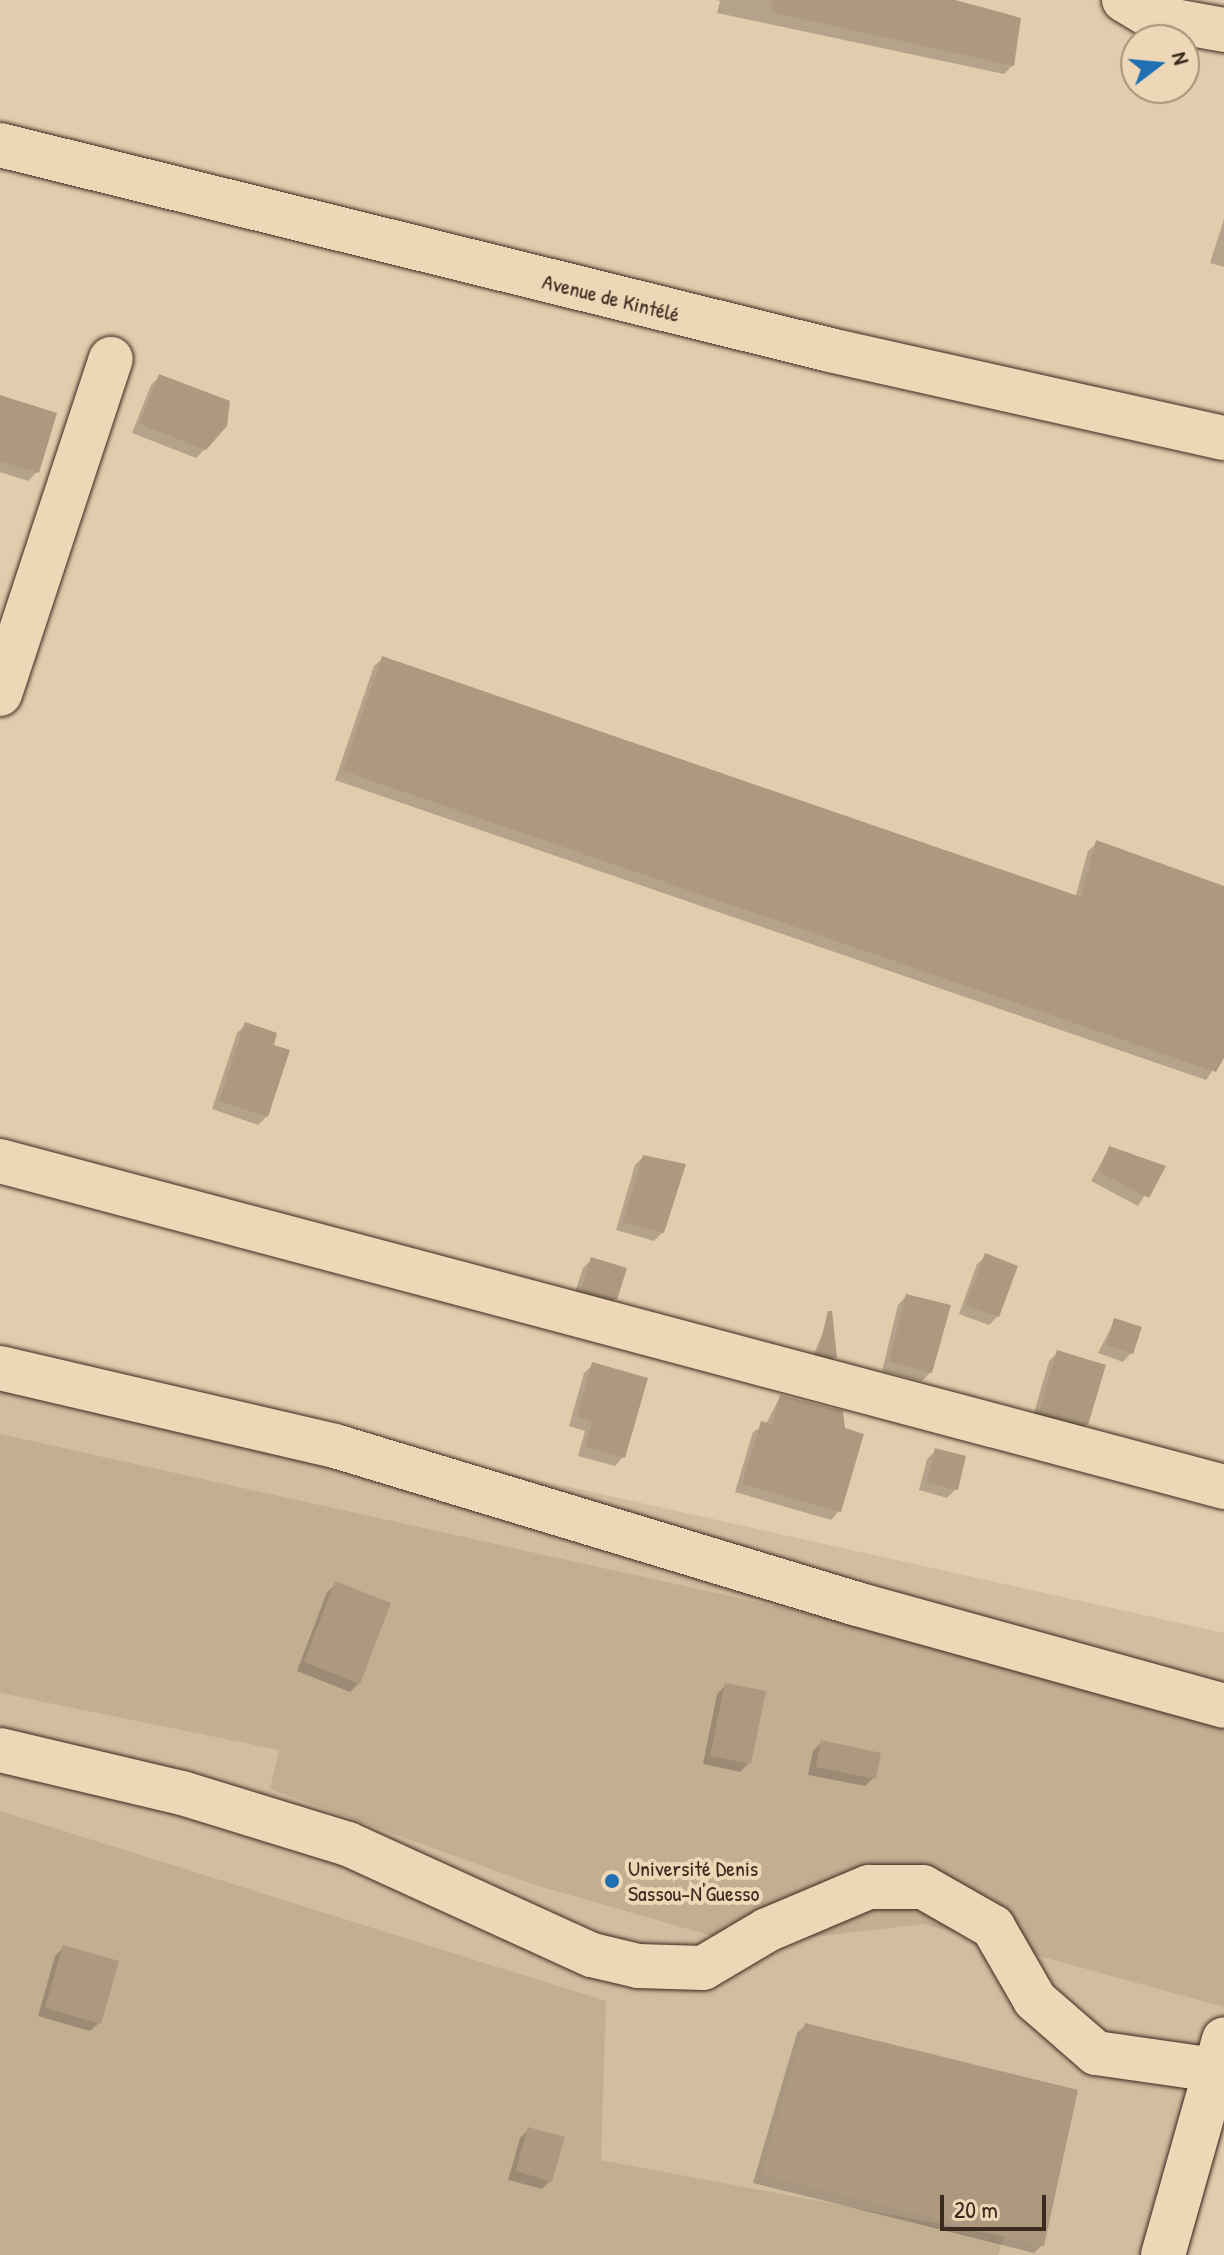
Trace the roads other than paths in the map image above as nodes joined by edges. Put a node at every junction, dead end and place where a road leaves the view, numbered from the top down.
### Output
1 (1124, 0) edge
2 (1224, 30) edge
3 (0, 145) edge
4 (111, 359) dead end
5 (1224, 438) edge
6 (0, 694) edge
7 (0, 1161) edge
8 (0, 1368) edge
9 (1224, 1487) edge
10 (1224, 1706) edge
11 (0, 1750) edge
12 (1220, 2054) edge
13 (1163, 2255) edge

1 - 2 street
3 - 5 street, Avenue de Kintélé
4 - 6 street
7 - 9 street
8 - 10 street
11 - 12 street
12 - 13 street

